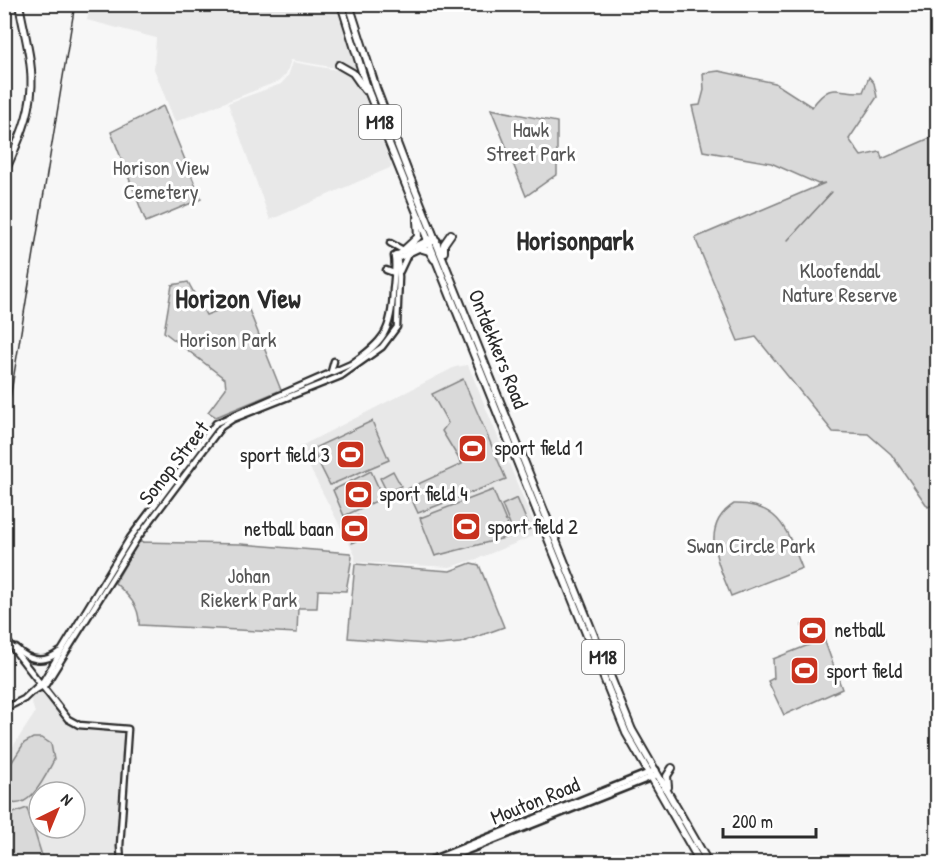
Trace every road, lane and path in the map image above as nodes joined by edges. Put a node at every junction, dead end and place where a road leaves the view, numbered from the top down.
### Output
1 (19, 4) edge
2 (341, 4) edge
3 (349, 4) edge
4 (339, 65) dead end
5 (373, 104) junction
6 (4, 174) edge
7 (406, 184) junction
8 (451, 234) dead end
9 (433, 240) junction
10 (390, 243) dead end
11 (419, 248) junction
12 (406, 250) junction
13 (397, 258) junction
14 (444, 268) junction
15 (386, 270) dead end
16 (394, 273) junction
17 (399, 277) junction
18 (338, 369) junction
19 (345, 370) junction
20 (331, 372) junction
21 (338, 377) junction
22 (524, 458) junction
23 (533, 463) dead end
24 (4, 636) edge
25 (65, 646) junction
26 (41, 686) junction
27 (4, 710) edge
28 (672, 768) dead end
29 (657, 772) junction
30 (649, 776) junction
31 (675, 804) junction
32 (121, 862) edge
33 (427, 862) edge
34 (438, 862) edge
35 (700, 862) edge
36 (708, 862) edge

1 - 6 main road
2 - 5 main road, Ontdekkers Road / M18
3 - 9 main road, Ontdekkers Road / M18
4 - 5 main road
5 - 7 main road, Ontdekkers Road / M18
7 - 9 main road, Ontdekkers Road / M18
7 - 12 main road
8 - 14 main road
9 - 11 street
9 - 12 street
9 - 14 main road, Ontdekkers Road / M18
10 - 12 street
11 - 12 street
11 - 14 main road
12 - 13 street
12 - 17 street
13 - 16 street, Sonop Street
13 - 17 street, Sonop Street
14 - 22 main road, Ontdekkers Road / M18
14 - 30 main road, Ontdekkers Road / M18
15 - 16 street
16 - 19 street, Sonop Street
17 - 19 street, Sonop Street
18 - 19 street, Sonop Street
18 - 20 street, Sonop Street
18 - 21 street
19 - 20 street
19 - 21 street, Sonop Street
20 - 25 street, Sonop Street
21 - 26 street, Sonop Street
22 - 23 main road
22 - 29 main road, Ontdekkers Road / M18
24 - 25 street
24 - 26 street
25 - 26 street, Sonop Street
26 - 27 street
26 - 32 street
28 - 31 main road
29 - 30 main road, Mouton Road
29 - 31 main road, Ontdekkers Road / M18
30 - 33 main road, Mouton Road
30 - 34 main road, Mouton Road
30 - 35 main road, Ontdekkers Road / M18
31 - 36 main road, Ontdekkers Road / M18

